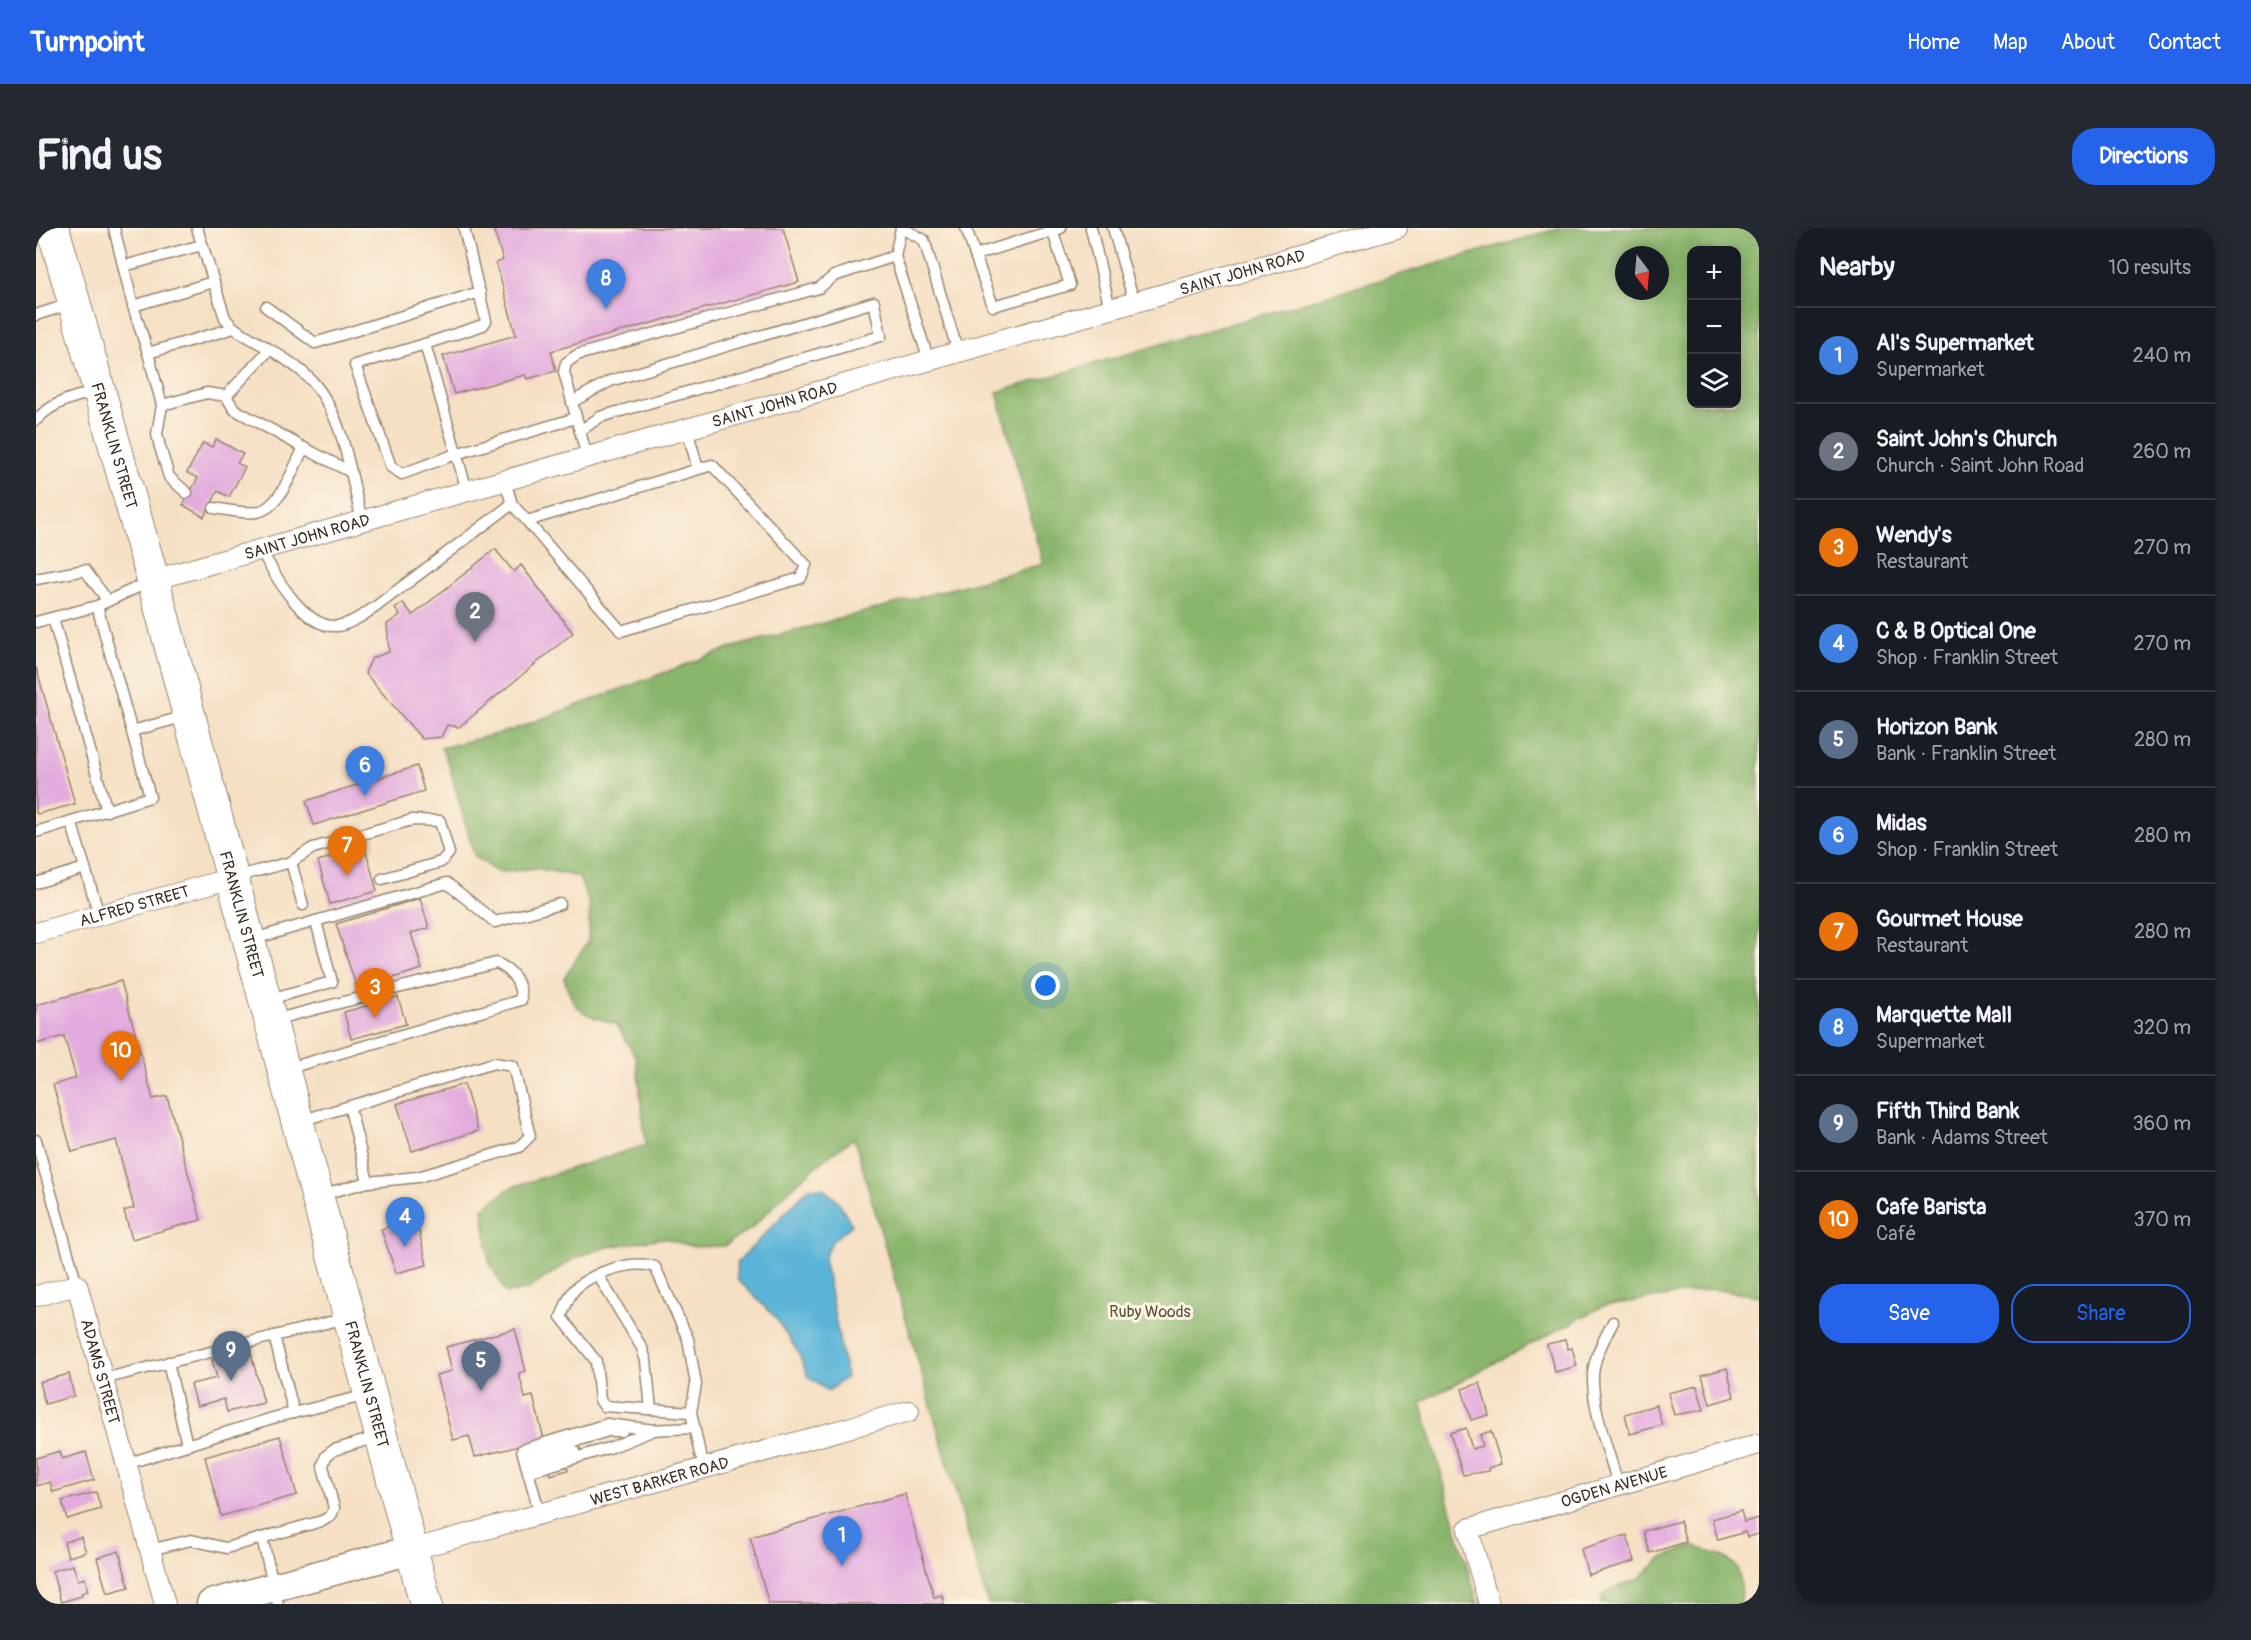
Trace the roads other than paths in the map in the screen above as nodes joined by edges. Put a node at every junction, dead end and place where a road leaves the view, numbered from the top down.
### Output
1 (114, 228) edge
2 (197, 228) edge
3 (464, 228) edge
4 (901, 228) edge
5 (966, 228) edge
6 (1091, 228) edge
7 (1113, 228) edge
8 (1397, 228) edge
9 (1057, 230) edge
10 (52, 235) edge
11 (202, 245) junction
12 (975, 255) junction
13 (895, 256) junction
14 (124, 266) junction
15 (213, 282) junction
16 (480, 292) junction
17 (1134, 302) junction
18 (75, 303) junction
19 (133, 306) junction
20 (266, 307) dead end
21 (1110, 309) junction
22 (36, 315) edge
23 (234, 328) junction
24 (425, 345) junction
25 (269, 350) junction
26 (958, 352) junction
27 (148, 353) junction
28 (929, 361) junction
29 (99, 390) junction
30 (226, 396) junction
31 (572, 402) junction
32 (162, 405) junction
33 (576, 418) junction
34 (36, 420) edge
35 (687, 429) junction
36 (580, 431) junction
37 (304, 448) junction
38 (456, 454) junction
39 (587, 457) junction
40 (698, 470) junction
41 (349, 471) junction
42 (505, 481) junction
43 (467, 491) junction
44 (187, 493) dead end
45 (512, 504) junction
46 (214, 508) dead end
47 (362, 521) junction
48 (527, 521) junction
49 (261, 550) junction
50 (36, 579) edge
51 (153, 580) junction
52 (108, 601) junction
53 (97, 606) junction
54 (53, 618) junction
55 (36, 622) edge
56 (189, 715) junction
57 (132, 731) junction
58 (107, 811) junction
59 (72, 821) junction
60 (36, 832) edge
61 (291, 861) junction
62 (85, 868) junction
63 (232, 878) junction
64 (382, 879) dead end
65 (36, 883) edge
66 (560, 904) dead end
67 (303, 905) dead end
68 (99, 915) junction
69 (316, 921) junction
70 (36, 933) edge
71 (250, 940) junction
72 (267, 1010) junction
73 (283, 1070) junction
74 (350, 1108) junction
75 (297, 1122) junction
76 (36, 1140) edge
77 (368, 1182) junction
78 (317, 1196) junction
79 (598, 1275) junction
80 (77, 1285) junction
81 (36, 1296) edge
82 (349, 1318) junction
83 (1613, 1322) dead end
84 (274, 1336) junction
85 (168, 1362) junction
86 (103, 1379) junction
87 (370, 1395) junction
88 (651, 1409) junction
89 (909, 1411) dead end
90 (691, 1412) junction
91 (294, 1413) junction
92 (694, 1428) junction
93 (654, 1430) junction
94 (381, 1436) junction
95 (1759, 1444) edge
96 (187, 1445) junction
97 (126, 1464) junction
98 (526, 1465) junction
99 (706, 1469) junction
100 (1618, 1485) junction
101 (540, 1514) junction
102 (262, 1538) junction
103 (150, 1550) junction
104 (411, 1550) junction
105 (276, 1595) edge
106 (165, 1604) edge
107 (211, 1604) edge
108 (426, 1604) edge
109 (1489, 1604) edge

1 - 14 lane
2 - 11 lane
3 - 16 lane
4 - 13 lane
4 - 26 lane
5 - 12 lane
6 - 21 lane
7 - 17 lane
8 - 17 street, SAINT JOHN ROAD
9 - 12 lane
9 - 12 lane
10 - 18 main road, FRANKLIN STREET
11 - 14 lane
11 - 15 lane
13 - 28 lane
13 - 31 lane
14 - 19 lane
15 - 19 lane
15 - 23 lane
16 - 20 lane
16 - 24 lane
17 - 21 street, SAINT JOHN ROAD
18 - 22 lane
18 - 29 main road, FRANKLIN STREET
19 - 27 lane
21 - 26 street, SAINT JOHN ROAD
23 - 25 lane
23 - 27 lane
24 - 38 lane
24 - 38 lane
25 - 30 lane
25 - 41 lane
26 - 28 street, SAINT JOHN ROAD
27 - 32 lane
28 - 35 street, SAINT JOHN ROAD
29 - 34 lane
29 - 51 main road, FRANKLIN STREET
30 - 32 lane
30 - 37 lane
31 - 33 lane
31 - 36 lane
32 - 44 lane
33 - 36 lane
33 - 38 lane
35 - 39 street, SAINT JOHN ROAD
35 - 40 lane
36 - 39 lane
37 - 41 lane
37 - 46 lane
38 - 43 lane
39 - 42 street, SAINT JOHN ROAD
40 - 48 lane
40 - 48 lane
41 - 47 lane
42 - 43 street, SAINT JOHN ROAD
42 - 45 lane
43 - 47 street, SAINT JOHN ROAD
45 - 48 lane
45 - 49 lane
47 - 49 street, SAINT JOHN ROAD
49 - 51 street, SAINT JOHN ROAD
50 - 52 lane
51 - 52 lane
51 - 56 main road, FRANKLIN STREET
52 - 53 lane
53 - 54 lane
53 - 57 lane
54 - 55 lane
54 - 58 lane
56 - 57 lane
56 - 63 main road, FRANKLIN STREET
57 - 58 lane
58 - 59 lane
59 - 60 lane
59 - 62 lane
61 - 63 lane
61 - 64 lane
61 - 67 lane
62 - 65 lane
62 - 68 lane
63 - 68 street, ALFRED STREET
63 - 71 main road, FRANKLIN STREET
66 - 69 lane
68 - 70 street, ALFRED STREET
69 - 71 lane
69 - 72 lane
71 - 72 main road, FRANKLIN STREET
72 - 73 main road, FRANKLIN STREET
72 - 73 lane
73 - 75 main road, FRANKLIN STREET
74 - 75 lane
74 - 77 lane
74 - 77 lane
75 - 78 main road, FRANKLIN STREET
76 - 80 lane, ADAMS STREET
77 - 78 lane
78 - 82 main road, FRANKLIN STREET
79 - 88 lane
79 - 88 lane
79 - 90 lane
80 - 81 street
80 - 86 street, ADAMS STREET
82 - 84 lane
82 - 87 main road, FRANKLIN STREET
83 - 100 lane
84 - 85 lane
84 - 91 lane
85 - 86 lane
85 - 96 lane
86 - 97 street, ADAMS STREET
87 - 91 lane
87 - 94 main road, FRANKLIN STREET
88 - 90 lane
89 - 99 street, WEST BARKER ROAD
90 - 92 lane
91 - 96 lane
92 - 93 lane
92 - 99 lane
93 - 98 lane
93 - 98 lane
94 - 102 lane
94 - 104 main road, FRANKLIN STREET
95 - 100 street, OGDEN AVENUE
96 - 97 lane
97 - 103 street, ADAMS STREET
98 - 101 lane
99 - 101 street, WEST BARKER ROAD
100 - 109 street, OGDEN AVENUE
101 - 104 street, WEST BARKER ROAD
102 - 103 lane
102 - 105 lane
103 - 106 street, ADAMS STREET
104 - 105 street
104 - 108 main road, FRANKLIN STREET
105 - 107 street

